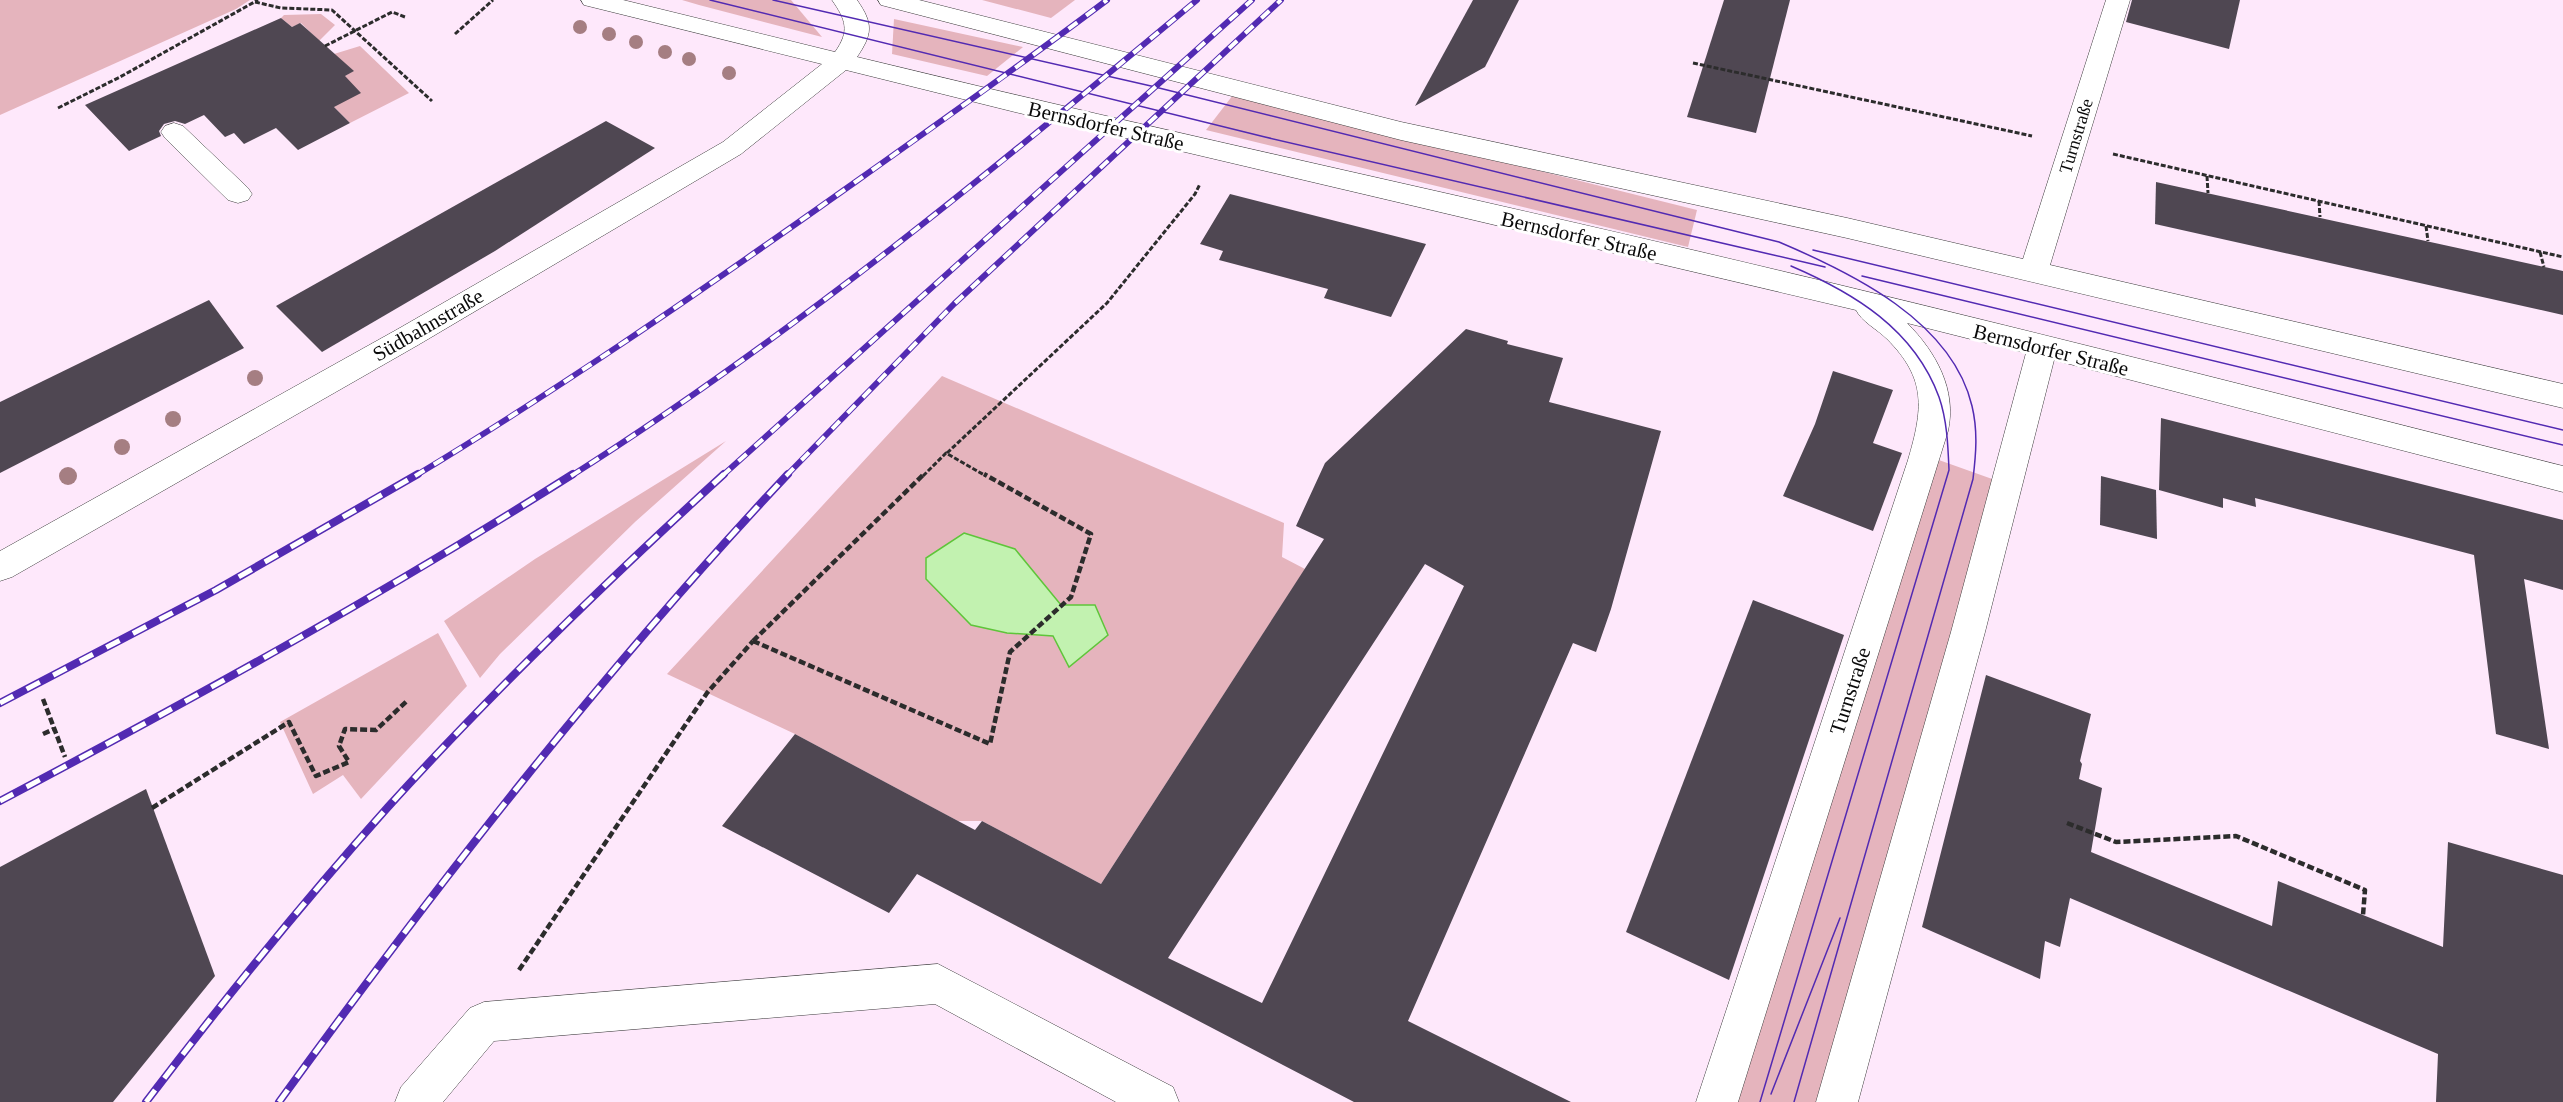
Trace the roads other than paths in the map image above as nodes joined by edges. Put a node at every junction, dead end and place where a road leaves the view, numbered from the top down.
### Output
1 (593, 0) edge
2 (844, 0) edge
3 (890, 0) edge
4 (2118, 0) edge
5 (842, 61) junction
6 (174, 132) dead end
7 (238, 194) dead end
8 (2034, 271) junction
9 (1860, 301) junction
10 (2042, 348) junction
11 (2563, 396) edge
12 (2563, 480) edge
13 (0, 567) edge
14 (416, 1102) edge
15 (1158, 1102) edge
16 (1718, 1102) edge
17 (1837, 1102) edge

1 - 5 street, Bernsdorfer Straße
2 - 5 street
3 - 8 street
4 - 8 street, Turnstraße
5 - 9 street, Bernsdorfer Straße
5 - 13 street, Südbahnstraße
6 - 7 street
8 - 11 street
9 - 10 street, Bernsdorfer Straße
9 - 16 street, Turnstraße
10 - 12 street, Bernsdorfer Straße
10 - 17 street
14 - 15 street

